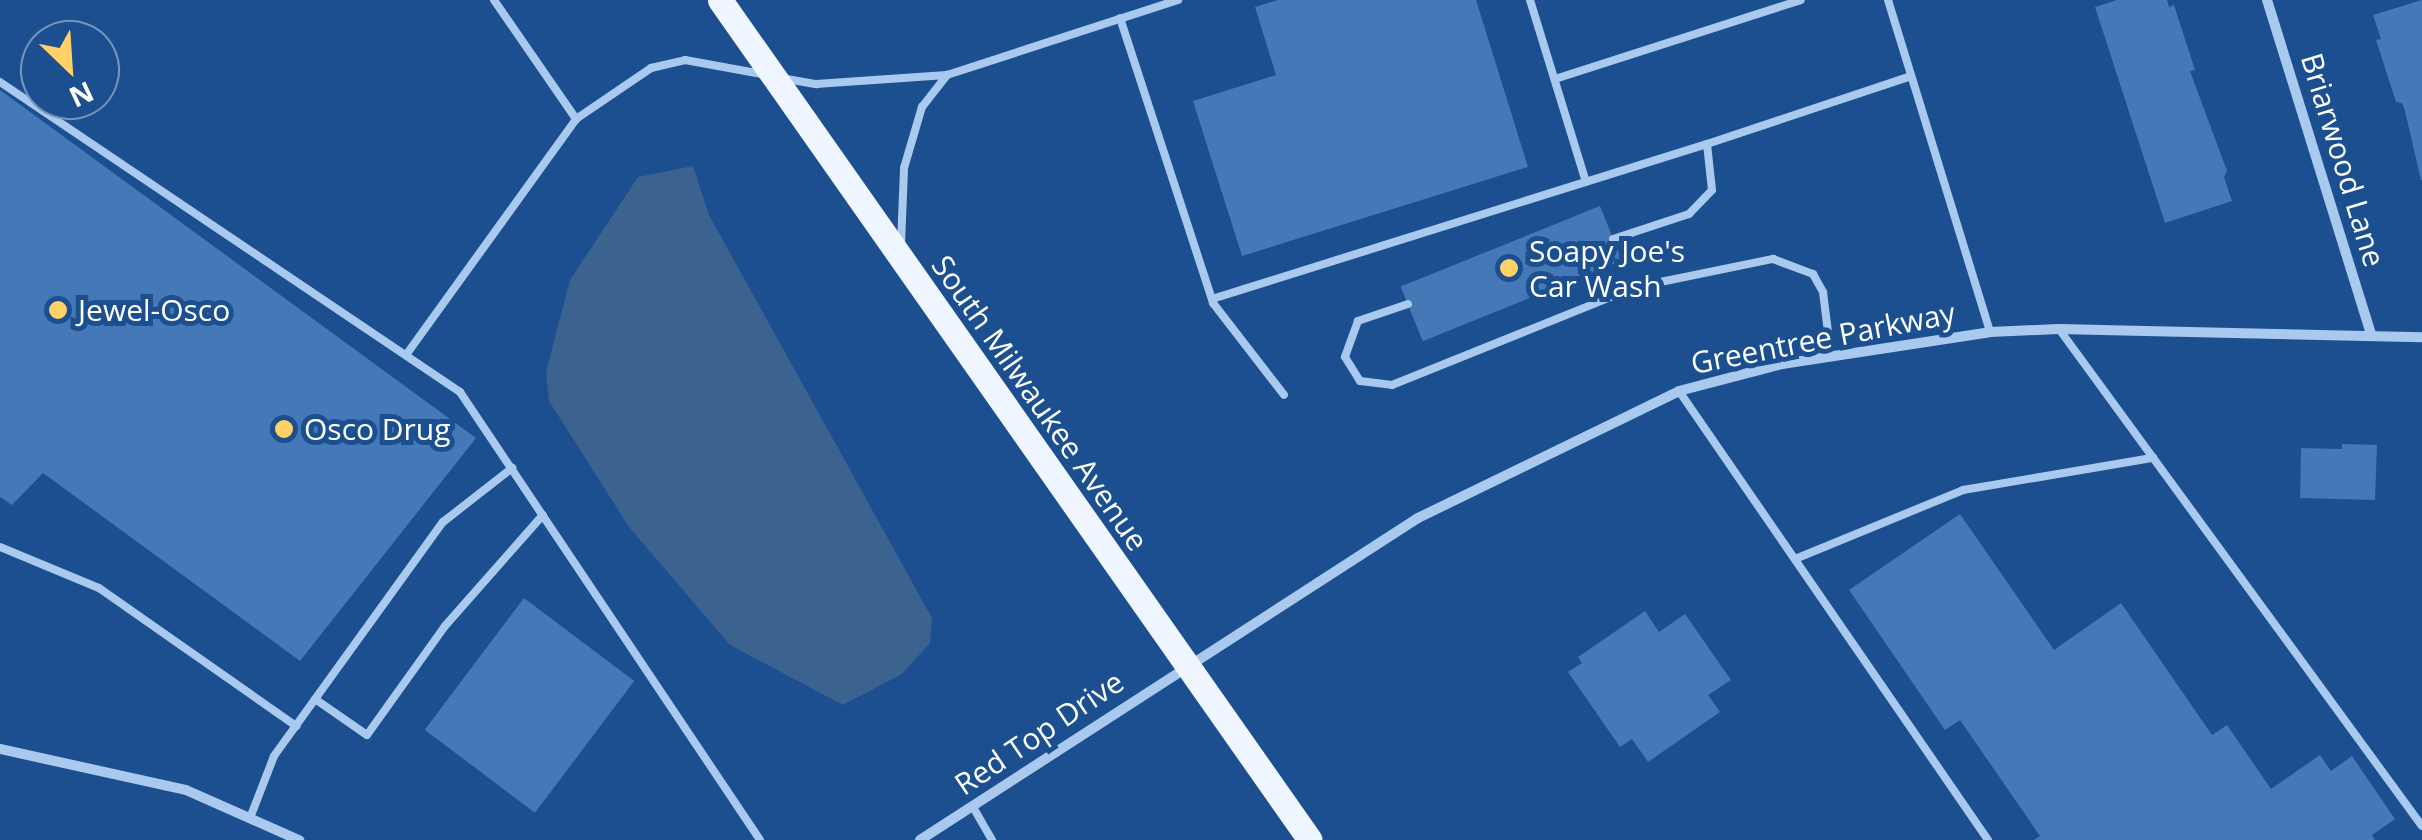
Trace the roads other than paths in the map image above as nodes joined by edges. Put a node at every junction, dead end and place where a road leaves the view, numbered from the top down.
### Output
1 (494, 0) edge
2 (720, 0) edge
3 (1178, 0) edge
4 (1530, 0) edge
5 (1801, 0) edge
6 (1888, 0) edge
7 (2267, 0) edge
8 (1120, 18) junction
9 (947, 75) junction
10 (770, 76) junction
11 (1911, 76) junction
12 (1554, 79) junction
13 (0, 82) edge
14 (576, 119) junction
15 (1707, 144) junction
16 (1586, 182) junction
17 (1613, 240) dead end
18 (900, 260) junction
19 (1212, 299) junction
20 (1408, 304) dead end
21 (2058, 329) junction
22 (1990, 332) junction
23 (2371, 334) junction
24 (2422, 337) edge
25 (406, 355) junction
26 (1831, 356) junction
27 (1679, 391) junction
28 (1284, 394) dead end
29 (2153, 458) junction
30 (512, 468) junction
31 (543, 515) junction
32 (0, 546) edge
33 (1794, 559) junction
34 (1185, 666) junction
35 (315, 699) junction
36 (296, 726) junction
37 (0, 749) edge
38 (973, 807) junction
39 (250, 818) junction
40 (2422, 826) edge
41 (299, 840) edge
42 (760, 840) edge
43 (920, 840) edge
44 (992, 840) edge
45 (1310, 840) edge
46 (1988, 840) edge

1 - 14 lane
2 - 10 main road, South Milwaukee Avenue
3 - 8 lane
4 - 12 lane
5 - 12 lane
6 - 11 lane
7 - 23 street, Briarwood Lane
8 - 9 lane
8 - 19 lane
9 - 10 lane
9 - 18 lane
10 - 14 lane
10 - 18 main road, South Milwaukee Avenue
11 - 15 lane
11 - 22 lane
12 - 16 lane
13 - 25 lane
14 - 25 lane
15 - 16 lane
15 - 17 lane
16 - 19 lane
18 - 34 main road, South Milwaukee Avenue
19 - 28 lane
20 - 26 lane
21 - 22 street, Greentree Parkway
21 - 23 street, Greentree Parkway
21 - 29 lane
22 - 26 street, Greentree Parkway
23 - 24 street, Greentree Parkway
25 - 30 lane
26 - 27 street, Greentree Parkway
27 - 33 lane
27 - 34 street, Greentree Parkway
29 - 33 lane
29 - 40 lane
30 - 31 lane
30 - 35 lane
31 - 35 lane
31 - 42 lane
32 - 36 lane
33 - 46 lane
34 - 38 street, Red Top Drive
34 - 45 main road, South Milwaukee Avenue
35 - 36 lane
36 - 39 lane
37 - 39 street
38 - 43 street, Red Top Drive
38 - 44 lane
39 - 41 street

